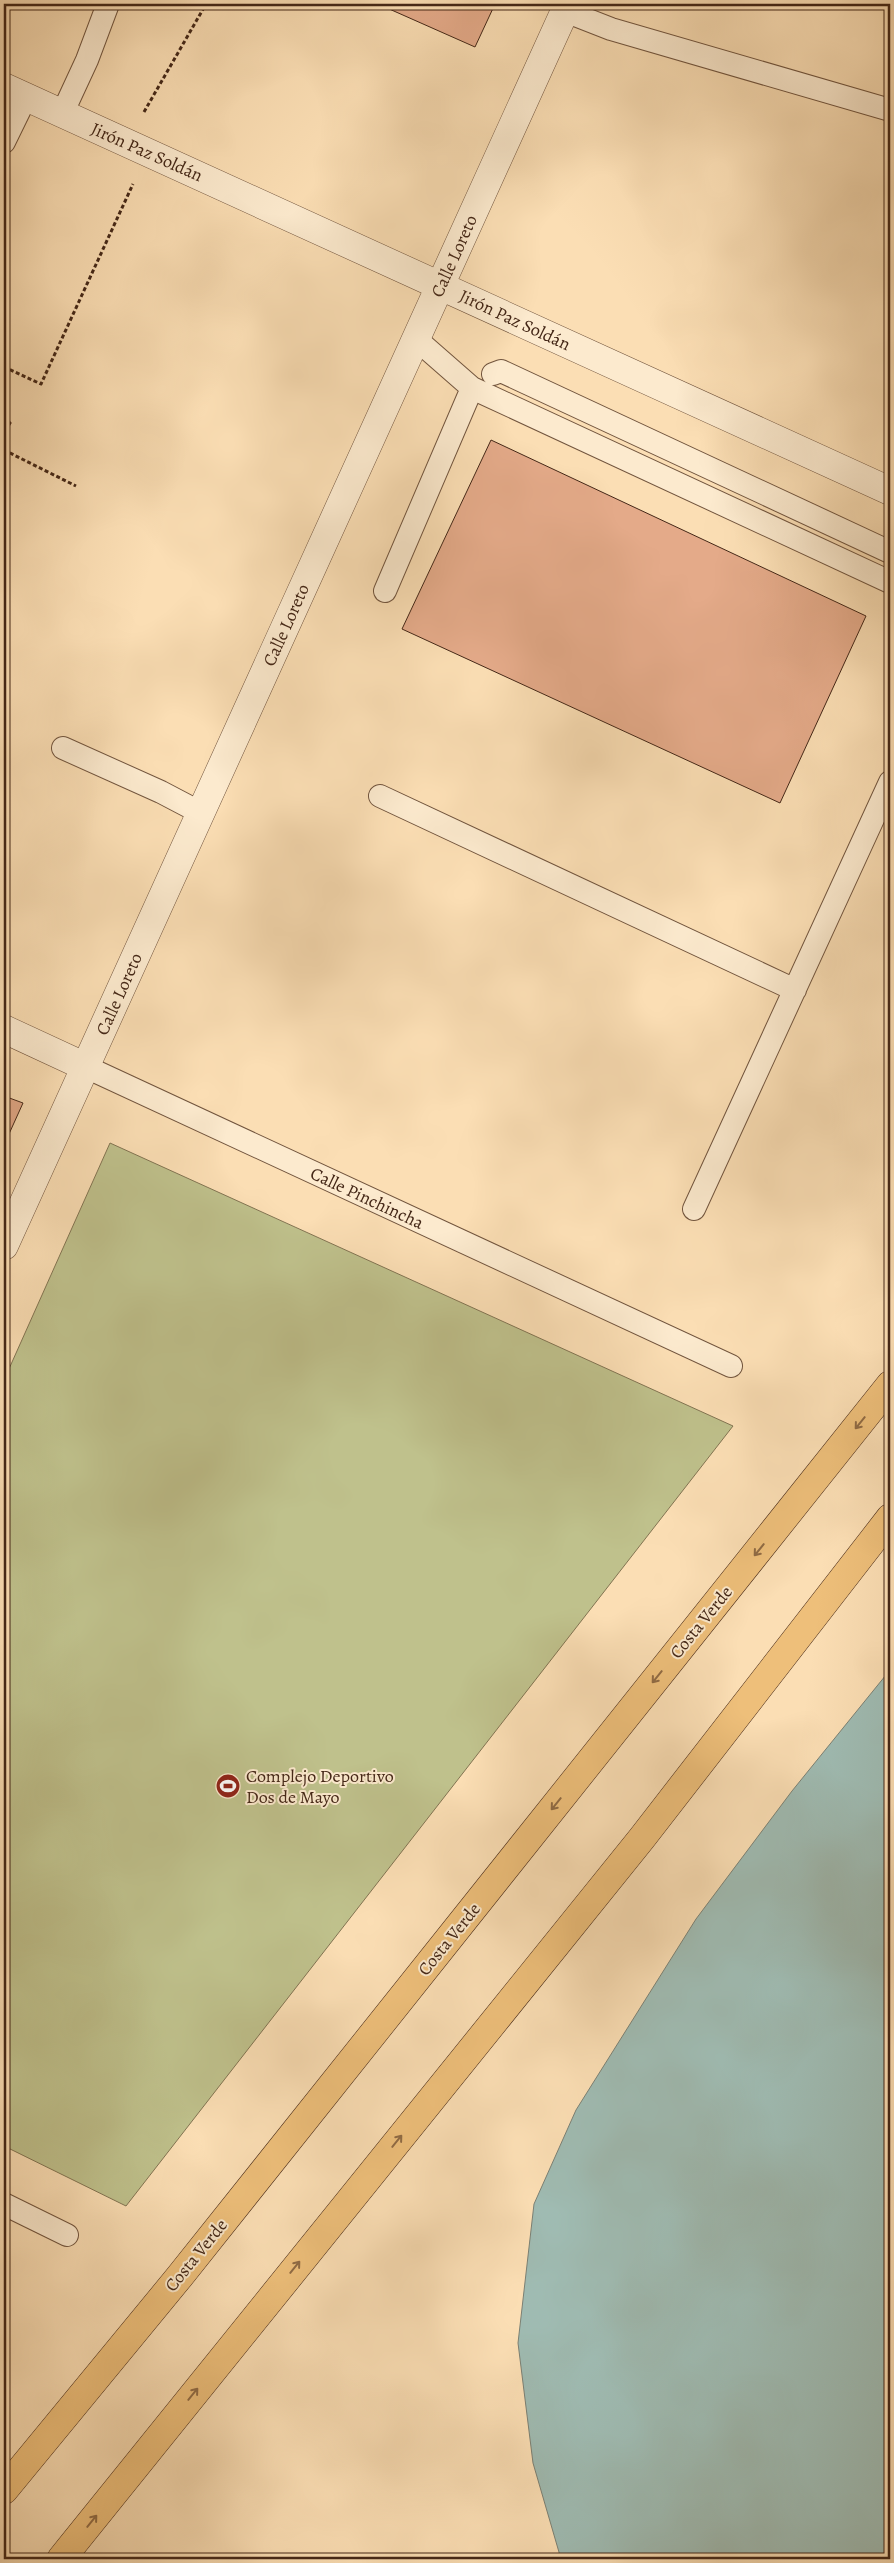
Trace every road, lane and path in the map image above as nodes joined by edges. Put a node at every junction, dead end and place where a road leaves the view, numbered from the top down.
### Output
1 (108, 4) edge
2 (206, 4) edge
3 (567, 8) edge
4 (15, 92) edge
5 (890, 110) edge
6 (62, 114) junction
7 (4, 142) edge
8 (137, 148) junction
9 (440, 286) junction
10 (416, 339) junction
11 (4, 367) edge
12 (8, 369) junction
13 (493, 374) dead end
14 (4, 377) edge
15 (472, 388) junction
16 (4, 419) edge
17 (4, 433) edge
18 (4, 450) edge
19 (76, 486) dead end
20 (890, 491) edge
21 (890, 552) edge
22 (890, 582) edge
23 (385, 591) dead end
24 (63, 748) dead end
25 (890, 782) edge
26 (380, 796) dead end
27 (201, 813) junction
28 (795, 990) junction
29 (4, 1029) edge
30 (86, 1067) junction
31 (694, 1209) dead end
32 (4, 1246) edge
33 (731, 1366) dead end
34 (890, 1385) edge
35 (890, 1518) edge
36 (4, 2204) edge
37 (67, 2235) dead end
38 (4, 2490) edge
39 (61, 2559) edge

1 - 6 lane
2 - 8 path
3 - 5 lane
3 - 9 street, Calle Loreto
4 - 6 street, Jirón Paz Soldán
4 - 7 lane
6 - 8 street, Jirón Paz Soldán
8 - 9 street, Jirón Paz Soldán
8 - 12 path
9 - 10 street, Calle Loreto
9 - 20 street, Jirón Paz Soldán
10 - 15 lane
10 - 27 street, Calle Loreto
11 - 12 path
12 - 14 path
13 - 21 lane
15 - 22 lane
15 - 23 lane
16 - 17 path
18 - 19 path
24 - 27 lane
25 - 28 lane
26 - 28 lane
27 - 30 street, Calle Loreto
28 - 31 lane
29 - 30 street, Calle Pinchincha
30 - 32 street, Calle Loreto
30 - 33 lane, Calle Pinchincha
34 -> 38 highway, Costa Verde
39 -> 35 highway
36 - 37 lane

